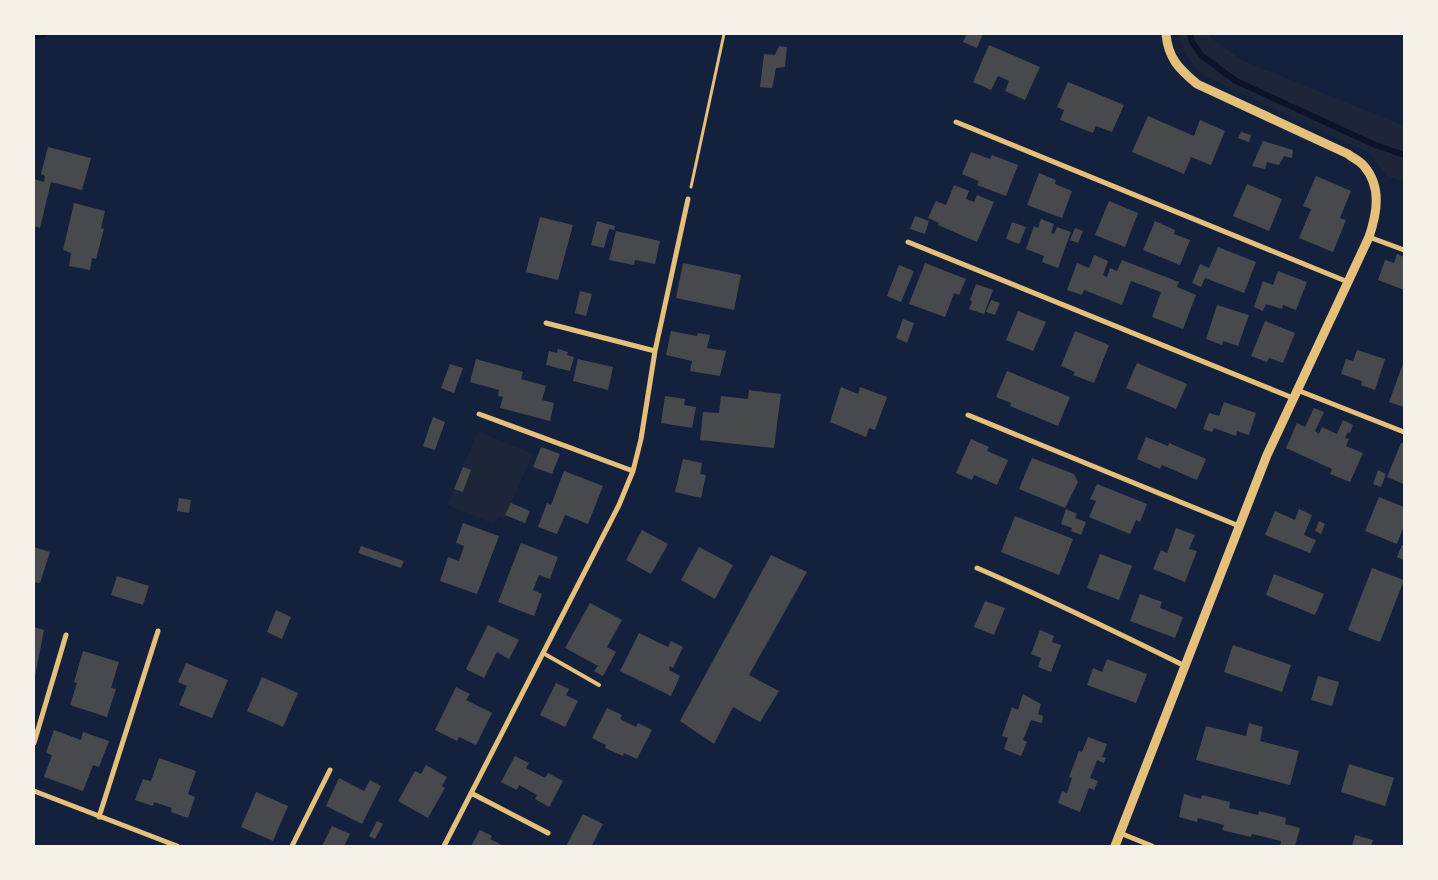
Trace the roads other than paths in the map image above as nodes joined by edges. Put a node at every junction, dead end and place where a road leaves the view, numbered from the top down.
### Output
1 (1166, 34) edge
2 (956, 122) dead end
3 (688, 199) road end
4 (1369, 237) junction
5 (908, 242) dead end
6 (1404, 250) edge
7 (1348, 282) junction
8 (546, 323) dead end
9 (655, 351) junction
10 (1295, 394) junction
11 (479, 414) dead end
12 (968, 414) dead end
13 (1404, 432) edge
14 (633, 471) junction
15 (1239, 526) junction
16 (977, 568) dead end
17 (158, 631) dead end
18 (66, 635) dead end
19 (543, 653) junction
20 (1185, 666) junction
21 (599, 685) dead end
22 (34, 743) edge
23 (330, 770) dead end
24 (34, 791) edge
25 (472, 793) junction
26 (99, 817) junction
27 (548, 833) dead end
28 (1120, 833) junction
29 (176, 846) edge
30 (292, 846) edge
31 (444, 846) edge
32 (1116, 846) edge
33 (1152, 846) edge

1 - 4 street
2 - 7 street
3 - 9 street
4 - 6 street
4 - 7 street
5 - 10 street
7 - 10 street
8 - 9 street
9 - 14 street
10 - 13 street
10 - 15 street
11 - 14 street
12 - 15 street
14 - 19 street
15 - 20 street
16 - 20 street
17 - 26 street
18 - 22 street
19 - 21 lane
19 - 25 street
20 - 28 street
23 - 30 street
24 - 26 street
25 - 27 street
25 - 31 street
26 - 29 street
28 - 32 street
28 - 33 street

